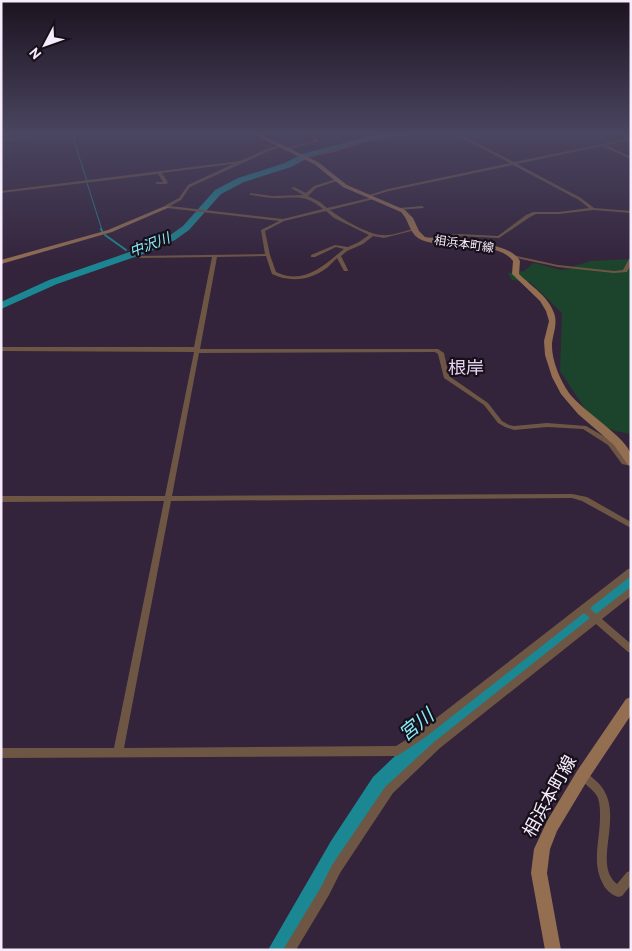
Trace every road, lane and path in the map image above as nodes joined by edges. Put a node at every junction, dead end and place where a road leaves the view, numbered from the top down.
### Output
1 (107, 178) edge
2 (164, 178) edge
3 (206, 178) edge
4 (443, 178) edge
5 (540, 178) edge
6 (336, 180) joint
7 (157, 184) dead end
8 (292, 188) dead end
9 (2, 191) edge
10 (250, 194) dead end
11 (306, 196) junction
12 (372, 197) junction
13 (167, 207) junction
14 (422, 207) dead end
15 (593, 209) junction
16 (326, 210) junction
17 (399, 210) junction
18 (631, 212) edge
19 (282, 220) junction
20 (413, 230) junction
21 (372, 235) junction
22 (426, 239) junction
23 (347, 248) junction
24 (137, 256) dead end
25 (215, 256) junction
26 (268, 256) junction
27 (313, 256) dead end
28 (338, 256) junction
29 (514, 256) junction
30 (631, 259) edge
31 (1, 262) edge
32 (346, 270) dead end
33 (1, 349) edge
34 (196, 350) junction
35 (631, 463) edge
36 (168, 497) junction
37 (1, 499) edge
38 (631, 525) edge
39 (631, 571) edge
40 (631, 591) edge
41 (586, 609) junction
42 (596, 617) junction
43 (631, 648) edge
44 (631, 703) edge
45 (1, 753) edge
46 (118, 753) junction
47 (582, 776) junction
48 (631, 876) edge
49 (289, 950) edge
50 (553, 950) edge

1 - 9 street
2 - 7 street
3 - 13 street
4 - 12 street
5 - 15 street
6 - 11 street
6 - 12 main road, 相浜本町線
8 - 11 street
10 - 11 street
11 - 16 street
12 - 16 street
12 - 17 main road, 相浜本町線
13 - 19 street
13 - 31 main road
14 - 17 street
15 - 18 street
15 - 22 street
16 - 19 street
16 - 21 street
17 - 20 main road, 相浜本町線
19 - 26 street
20 - 21 street
20 - 22 main road, 相浜本町線
21 - 23 street
22 - 29 main road, 相浜本町線
23 - 27 street
23 - 28 street
24 - 25 street
25 - 26 street
25 - 34 street
26 - 28 street
28 - 32 street
29 - 30 street
29 - 35 main road, 相浜本町線
33 - 34 street
34 - 35 street
34 - 36 street
36 - 37 street
36 - 38 street
36 - 46 street
39 - 41 street
40 - 42 street
41 - 42 street
41 - 46 street
42 - 43 street
42 - 49 street
44 - 47 main road, 相浜本町線
45 - 46 street
47 - 48 street
47 - 50 main road, 相浜本町線

